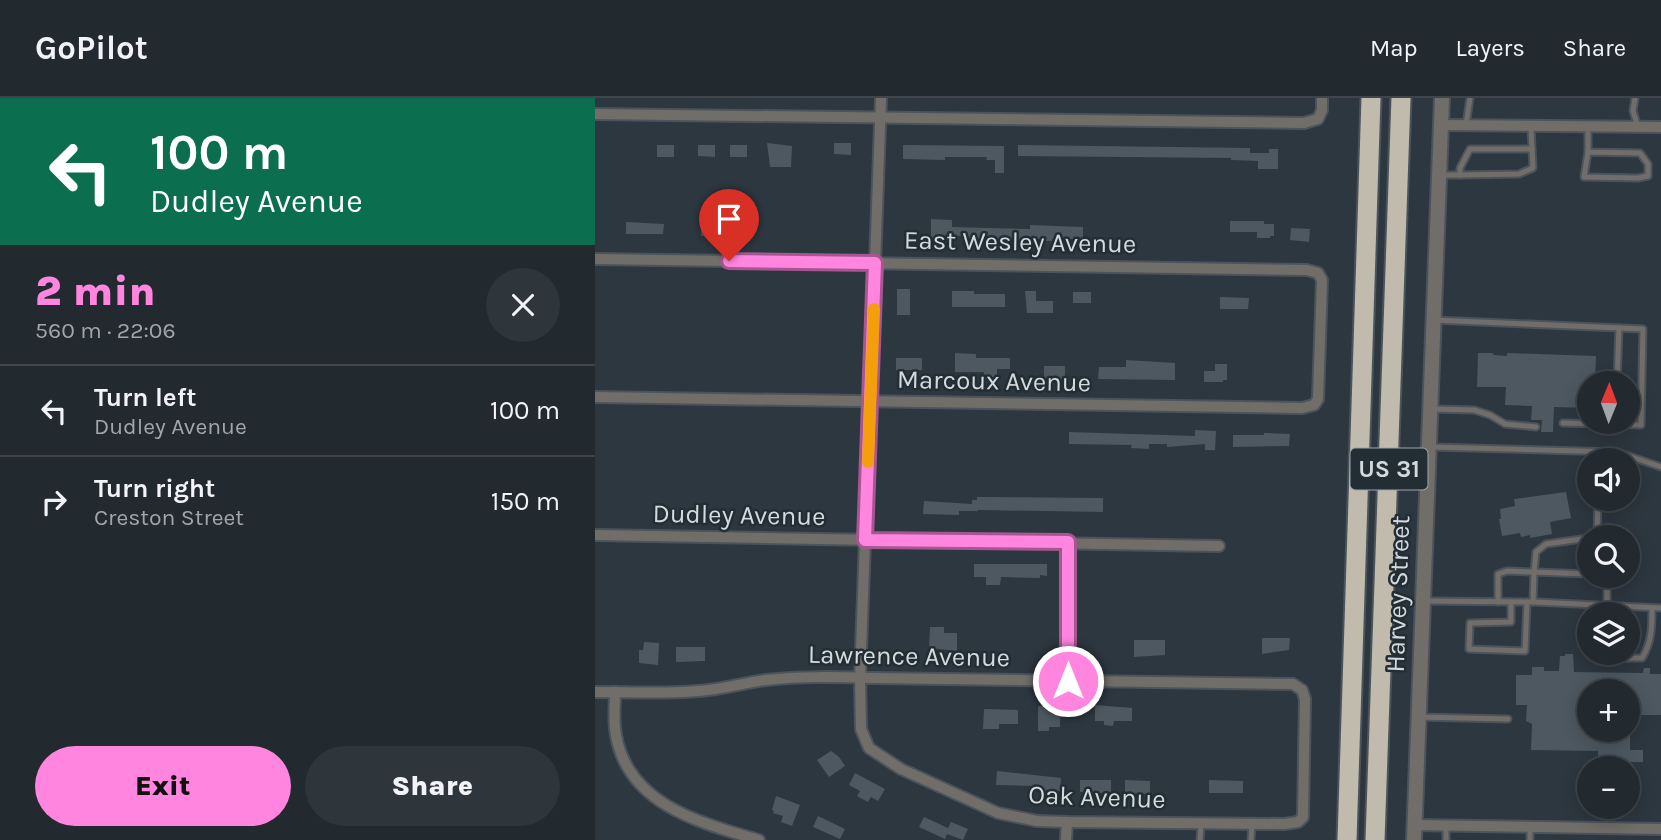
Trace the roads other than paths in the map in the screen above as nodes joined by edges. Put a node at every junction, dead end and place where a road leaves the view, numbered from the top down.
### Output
1 (881, 98) edge
2 (1322, 98) edge
3 (1371, 98) edge
4 (1401, 98) edge
5 (1442, 98) edge
6 (1470, 98) edge
7 (1635, 98) edge
8 (595, 114) edge
9 (880, 118) junction
10 (1441, 125) junction
11 (1466, 125) junction
12 (1531, 127) junction
13 (1588, 127) junction
14 (1638, 127) junction
15 (1661, 127) edge
16 (1532, 149) junction
17 (1588, 152) junction
18 (1460, 174) junction
19 (1439, 175) junction
20 (595, 259) edge
21 (875, 263) junction
22 (1434, 320) junction
23 (1619, 328) junction
24 (1617, 371) edge
25 (595, 397) edge
26 (871, 401) junction
27 (1308, 407) joint
28 (1430, 409) junction
29 (1563, 423) dead end
30 (1577, 423) edge
31 (1640, 425) edge
32 (1536, 427) dead end
33 (1428, 447) junction
34 (1577, 451) edge
35 (1640, 459) edge
36 (1661, 467) edge
37 (595, 535) edge
38 (865, 540) junction
39 (1577, 540) edge
40 (1068, 542) junction
41 (1219, 546) dead end
42 (1534, 572) junction
43 (1577, 574) edge
44 (1423, 601) junction
45 (1497, 601) junction
46 (1511, 602) junction
47 (1530, 602) junction
48 (1577, 605) edge
49 (1652, 608) junction
50 (1661, 608) edge
51 (1640, 609) edge
52 (1640, 658) edge
53 (860, 678) junction
54 (1068, 681) junction
55 (1352, 684) junction
56 (595, 692) edge
57 (615, 692) junction
58 (1380, 699) junction
59 (1419, 717) junction
60 (1508, 719) dead end
61 (1067, 822) junction
62 (1299, 822) joint
63 (1201, 823) junction
64 (1252, 824) junction
65 (1446, 825) junction
66 (1530, 827) junction
67 (1661, 829) edge
68 (1414, 832) edge
69 (759, 840) edge
70 (1066, 840) edge
71 (1200, 840) edge
72 (1251, 840) edge
73 (1338, 840) edge
74 (1346, 840) edge
75 (1375, 840) edge
76 (1387, 840) edge
77 (1446, 840) edge
78 (1530, 840) edge

1 - 9 street
2 - 9 street
3 - 55 highway, US 31
4 - 58 highway, US 31
5 - 10 street, Harvey Street
6 - 11 lane
7 - 14 lane
8 - 9 street
9 - 21 street
10 - 11 street
10 - 19 street, Harvey Street
11 - 12 street
12 - 13 street
12 - 16 lane
13 - 14 street
13 - 17 lane
14 - 15 street
16 - 18 lane
16 - 18 lane
17 - 17 lane
18 - 19 lane
19 - 22 street, Harvey Street
20 - 21 street, East Wesley Avenue
21 - 26 street
21 - 27 street, East Wesley Avenue
22 - 23 lane
22 - 28 street, Harvey Street
23 - 24 lane
23 - 31 lane
25 - 26 street, Marcoux Avenue
26 - 27 street, Marcoux Avenue
26 - 38 street
28 - 32 lane
28 - 33 street, Harvey Street
29 - 30 lane
33 - 34 lane
33 - 44 street, Harvey Street
35 - 36 lane
37 - 38 street, Dudley Avenue
38 - 40 street, Dudley Avenue
38 - 53 street
39 - 42 lane
40 - 41 street, Dudley Avenue
40 - 54 street
42 - 43 lane
42 - 45 lane
42 - 47 lane
44 - 45 lane
44 - 59 street, Harvey Street
45 - 46 lane
46 - 47 lane
46 - 47 lane
47 - 48 lane
49 - 50 lane
49 - 51 lane
49 - 52 lane
53 - 54 street, Lawrence Avenue
53 - 57 street, Lawrence Avenue
53 - 61 street, Oak Avenue
54 - 62 street, Lawrence Avenue
55 - 73 highway
55 - 74 highway, US 31
56 - 57 street, Lawrence Avenue
57 - 69 street
58 - 75 highway, US 31
58 - 76 highway
59 - 60 lane
59 - 68 street, Harvey Street
61 - 63 street, Oak Avenue
61 - 70 street
62 - 64 street, Oak Avenue
63 - 64 street, Oak Avenue
63 - 71 lane
64 - 72 lane
65 - 66 street
65 - 68 street
65 - 77 lane
66 - 67 street
66 - 78 lane

